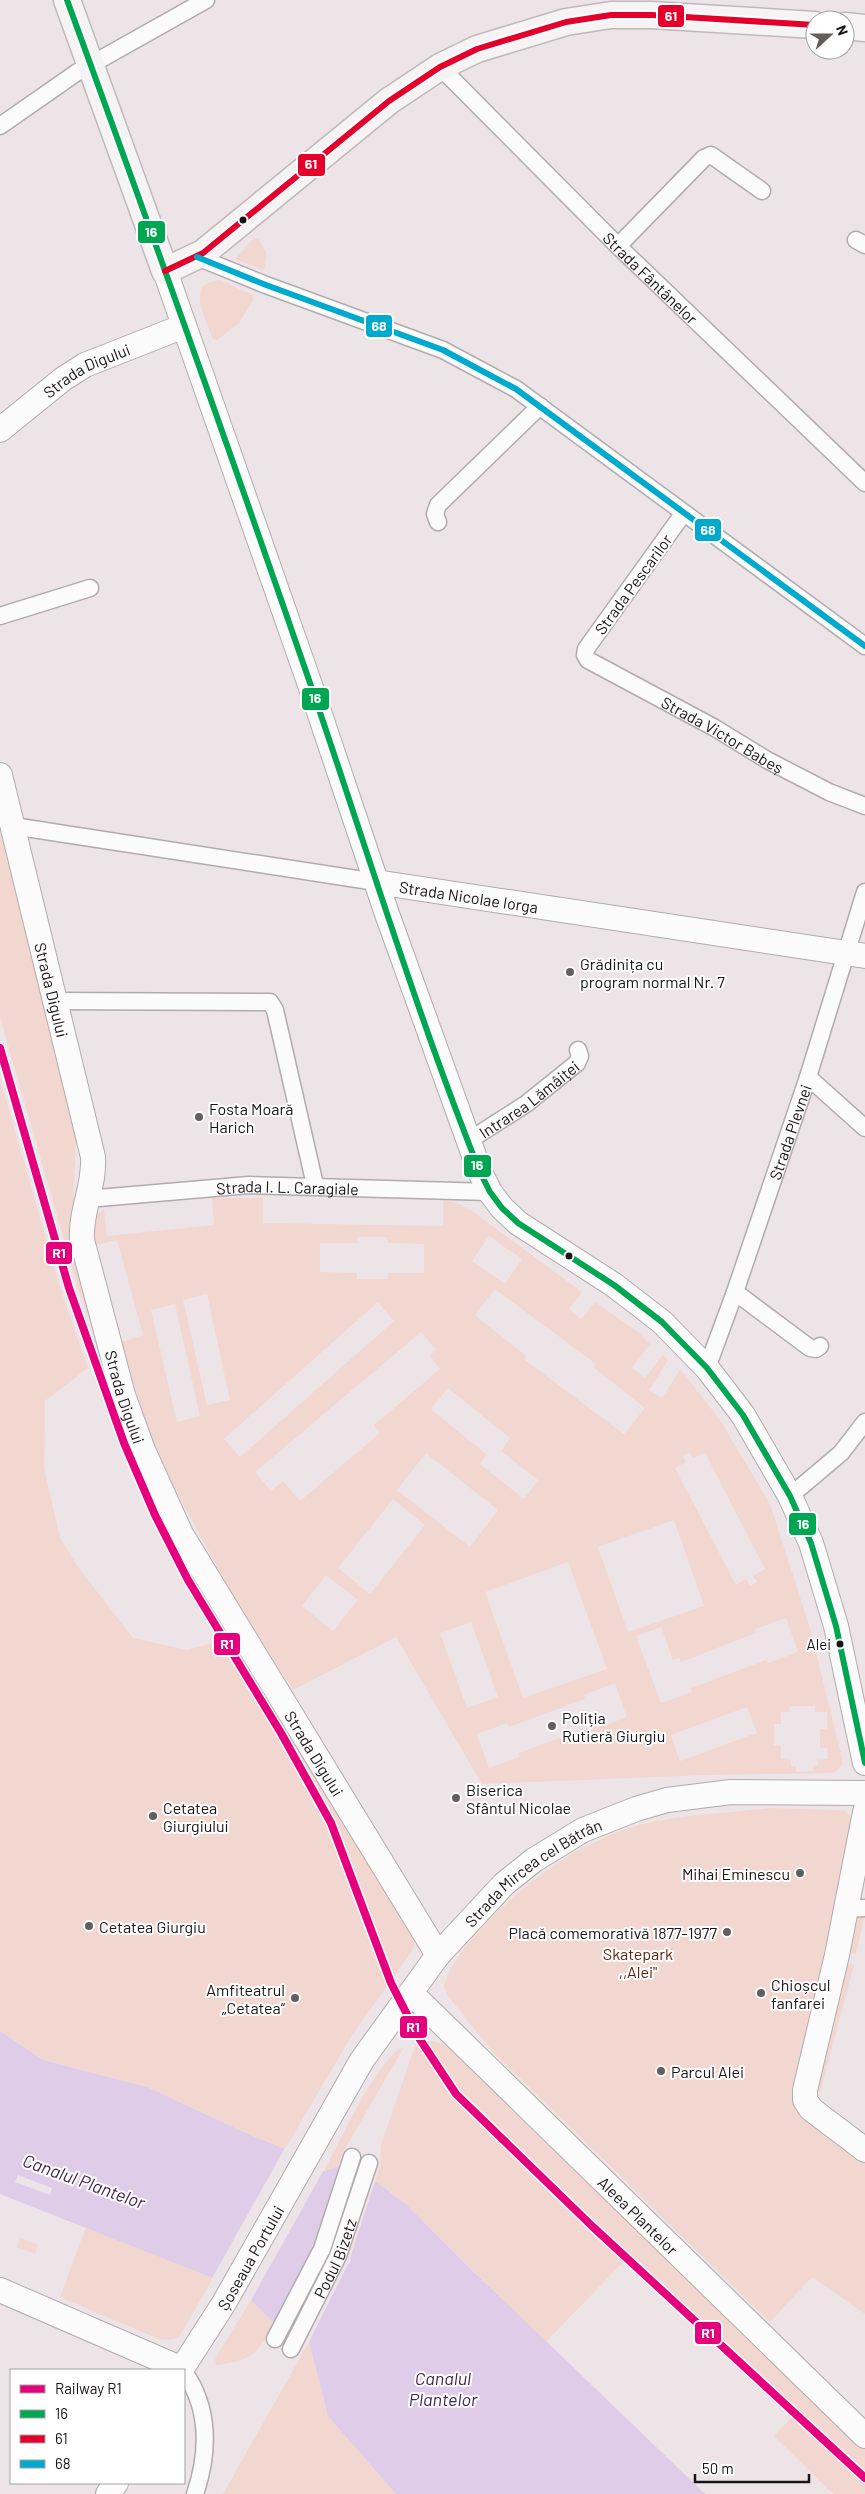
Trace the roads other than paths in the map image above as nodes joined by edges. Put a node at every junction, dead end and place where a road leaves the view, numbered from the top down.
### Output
1 (67, 0) edge
2 (206, 0) edge
3 (805, 24) edge
4 (91, 65) junction
5 (440, 67) junction
6 (0, 126) edge
7 (762, 191) dead end
8 (618, 246) junction
9 (197, 257) junction
10 (165, 271) junction
11 (184, 326) junction
12 (540, 406) junction
13 (0, 430) edge
14 (865, 483) edge
15 (683, 514) junction
16 (438, 522) dead end
17 (90, 588) dead end
18 (0, 616) edge
19 (865, 646) edge
20 (585, 655) joint
21 (0, 775) edge
22 (865, 806) edge
23 (13, 826) junction
24 (376, 882) junction
25 (865, 892) edge
26 (856, 955) edge
27 (54, 1001) junction
28 (578, 1050) dead end
29 (808, 1077) junction
30 (865, 1128) edge
31 (468, 1141) junction
32 (314, 1185) junction
33 (490, 1192) junction
34 (87, 1199) junction
35 (735, 1292) junction
36 (820, 1346) dead end
37 (707, 1368) junction
38 (865, 1422) edge
39 (790, 1496) junction
40 (865, 1763) edge
41 (865, 1793) edge
42 (865, 1812) edge
43 (856, 1909) edge
44 (438, 1956) junction
45 (411, 1993) junction
46 (315, 2142) joint
47 (865, 2150) edge
48 (352, 2157) dead end
49 (369, 2163) dead end
50 (0, 2290) edge
51 (275, 2339) dead end
52 (291, 2349) dead end
53 (178, 2369) edge
54 (183, 2369) edge
55 (185, 2376) edge
56 (865, 2436) edge
57 (195, 2494) edge

1 - 4 main road
2 - 4 street
3 - 5 main road
4 - 6 street
4 - 10 main road
5 - 8 street, Strada Fântânelor
5 - 9 main road
7 - 8 street
8 - 14 street, Strada Fântânelor
9 - 10 main road
9 - 12 street
10 - 11 main road
11 - 13 main road, Strada Digului
11 - 24 main road
12 - 15 street
12 - 16 street
15 - 19 street
15 - 20 street, Strada Pescarilor
17 - 18 street
20 - 22 street, Strada Victor Babeș
21 - 23 main road, Strada Digului
23 - 24 street, Strada Nicolae Iorga
23 - 27 main road, Strada Digului
24 - 26 main road, Strada Nicolae Iorga
24 - 31 main road
25 - 26 street, Strada Plevnei
26 - 29 street, Strada Plevnei
27 - 32 street
27 - 34 main road, Strada Digului
28 - 31 street, Intrarea Lămâiței
29 - 30 street
29 - 35 street, Strada Plevnei
31 - 33 main road
32 - 33 street, Strada I. L. Caragiale
32 - 34 street, Strada I. L. Caragiale
33 - 37 main road
34 - 44 main road, Strada Digului
35 - 36 street
35 - 37 street, Strada Plevnei
37 - 39 main road
38 - 39 street
39 - 40 main road
41 - 44 main road, Strada Mircea cel Bătrân
42 - 43 main road
43 - 47 main road
44 - 45 main road, Strada Mircea cel Bătrân
45 - 46 main road, Strada Mircea cel Bătrân
45 - 56 main road, Aleea Plantelor
46 - 54 main road, Șoseaua Portului
48 - 51 street, Podul Bizetz
49 - 52 street, Podul Bizetz
50 - 53 main road
55 - 57 street

